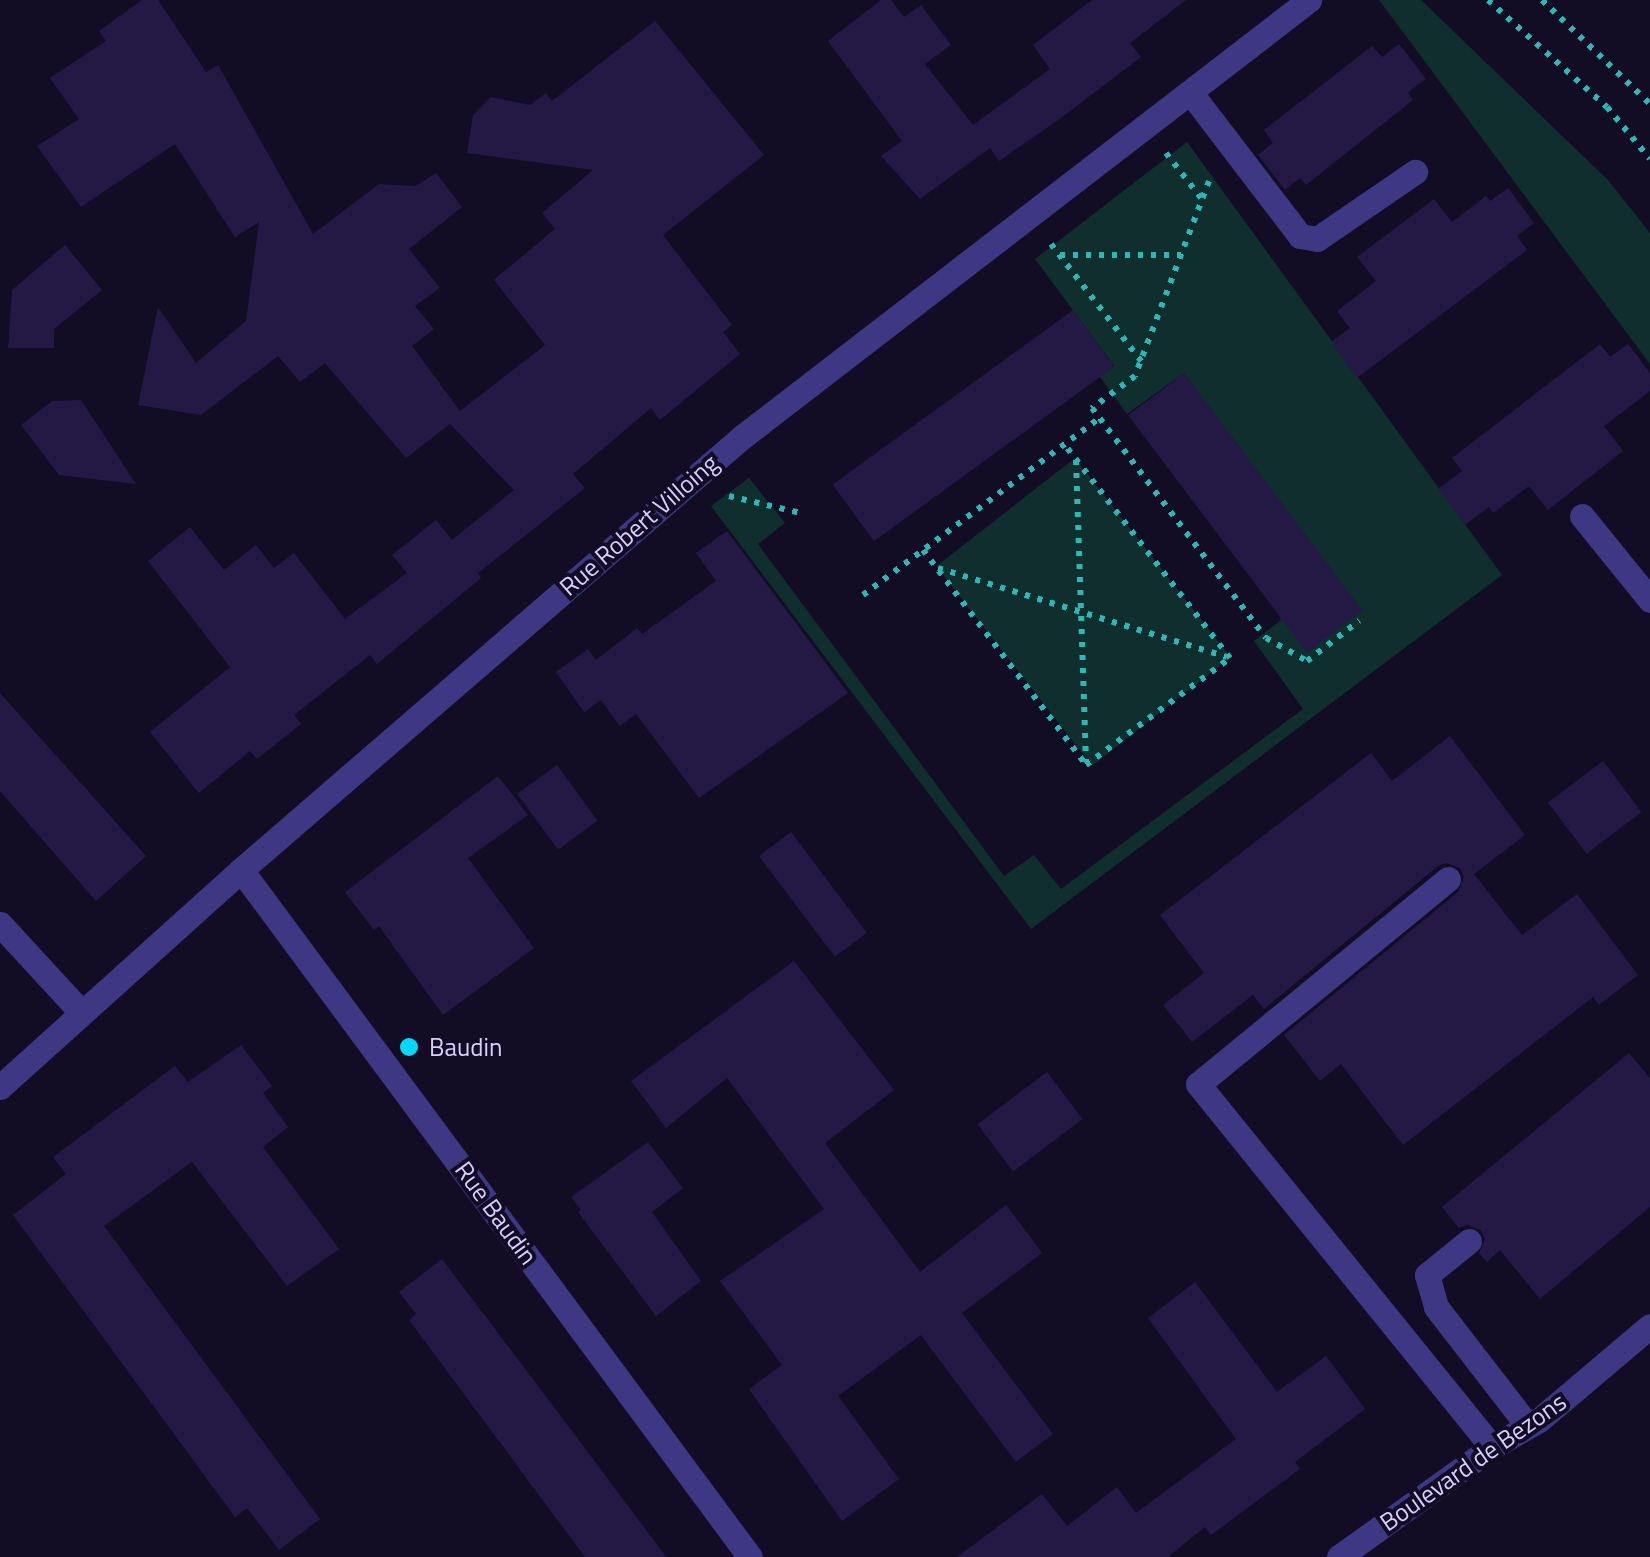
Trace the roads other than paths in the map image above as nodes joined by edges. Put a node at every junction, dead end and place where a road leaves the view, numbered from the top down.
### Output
1 (1310, 0) edge
2 (1190, 92) junction
3 (1415, 172) dead end
4 (1582, 516) dead end
5 (1650, 600) edge
6 (240, 870) junction
7 (1448, 879) dead end
8 (0, 924) edge
9 (82, 1012) junction
10 (0, 1087) edge
11 (1469, 1241) dead end
12 (1650, 1326) edge
13 (1528, 1426) junction
14 (1492, 1447) junction
15 (1356, 1552) edge
16 (750, 1557) edge

1 - 2 street, Rue Robert Villoing
2 - 3 street
2 - 6 street, Rue Robert Villoing
4 - 5 street
6 - 9 street, Rue Robert Villoing
6 - 16 street, Rue Baudin
7 - 14 street
8 - 9 street
9 - 10 street, Rue Robert Villoing
11 - 13 street
12 - 13 street, Boulevard de Bezons
13 - 14 street, Boulevard de Bezons
14 - 15 street, Boulevard de Bezons

